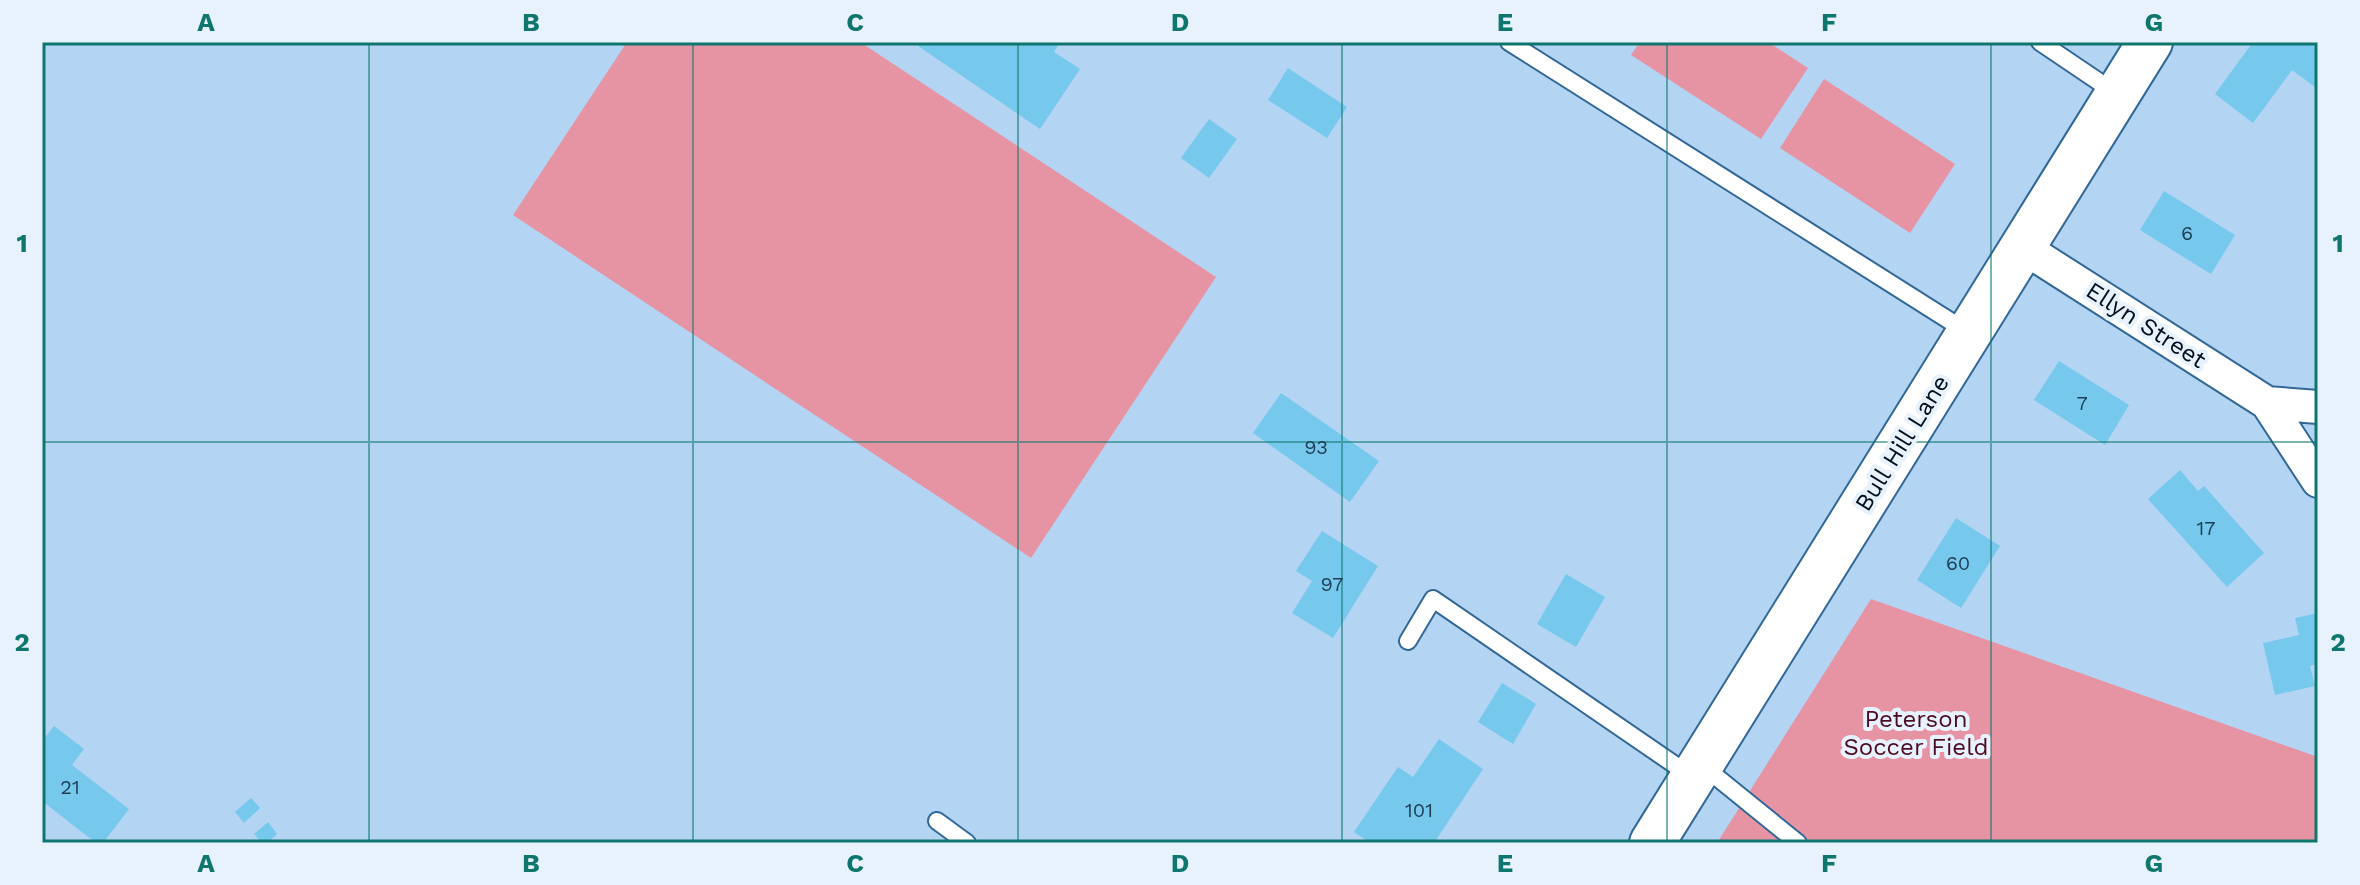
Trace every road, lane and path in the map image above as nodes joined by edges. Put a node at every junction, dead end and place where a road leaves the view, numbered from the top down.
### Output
1 (1509, 42) edge
2 (2040, 42) edge
3 (2150, 42) edge
4 (2118, 95) junction
5 (2024, 248) junction
6 (1970, 334) junction
7 (2267, 403) junction
8 (2318, 407) edge
9 (2318, 481) edge
10 (1408, 641) dead end
11 (1697, 770) junction
12 (937, 821) dead end
13 (967, 843) edge
14 (1652, 843) edge
15 (1798, 843) edge

1 - 6 lane
2 - 4 lane
3 - 4 main road, Bull Hill Lane
4 - 5 main road, Bull Hill Lane
5 - 6 main road, Bull Hill Lane
5 - 7 street, Ellyn Street
6 - 11 main road, Bull Hill Lane
7 - 8 street, Ellyn Street
7 - 9 street, Ellyn Street
10 - 11 lane
11 - 14 main road, Bull Hill Lane
11 - 15 lane
12 - 13 lane

